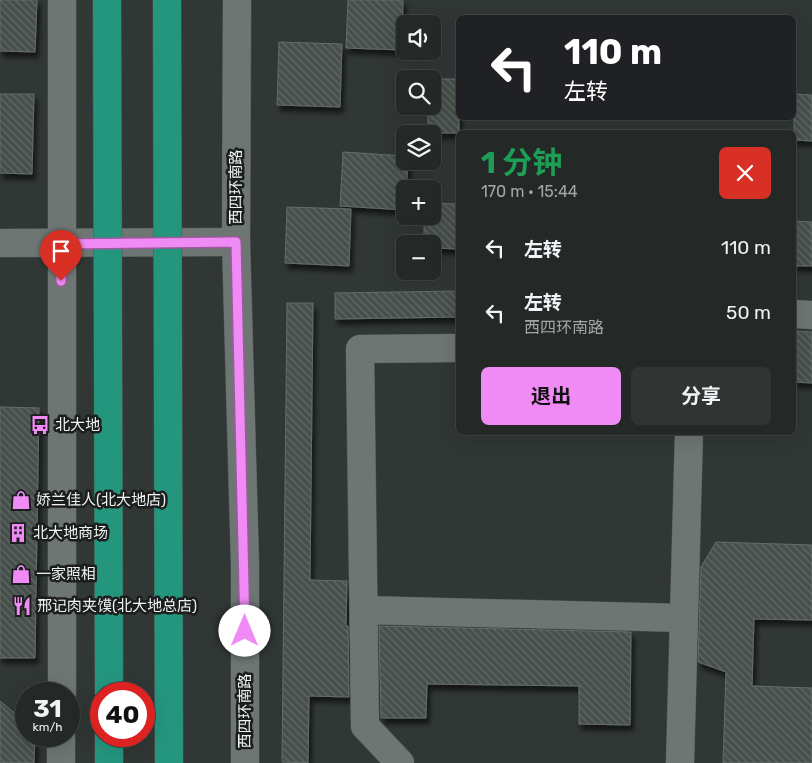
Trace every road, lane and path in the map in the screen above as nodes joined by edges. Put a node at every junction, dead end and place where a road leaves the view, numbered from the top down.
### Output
1 (62, 0) edge
2 (107, 0) edge
3 (167, 0) edge
4 (238, 0) edge
5 (236, 242) junction
6 (0, 244) edge
7 (61, 244) junction
8 (796, 314) edge
9 (812, 315) edge
10 (456, 348) edge
11 (689, 435) edge
12 (364, 610) junction
13 (684, 618) junction
14 (62, 682) edge
15 (108, 682) edge
16 (61, 747) edge
17 (109, 747) edge
18 (61, 763) edge
19 (109, 763) edge
20 (169, 763) edge
21 (245, 763) edge
22 (400, 763) edge
23 (680, 763) edge

1 - 7 street
2 - 15 highway, bridge
3 - 20 highway, bridge
4 - 5 street, 西四环南路
5 - 7 street
5 - 21 street, 西四环南路
6 - 7 street
7 - 14 street
8 - 9 street
10 - 12 street
11 - 13 street
12 - 13 street
12 - 22 street
13 - 23 street
16 - 18 street
17 - 19 highway

